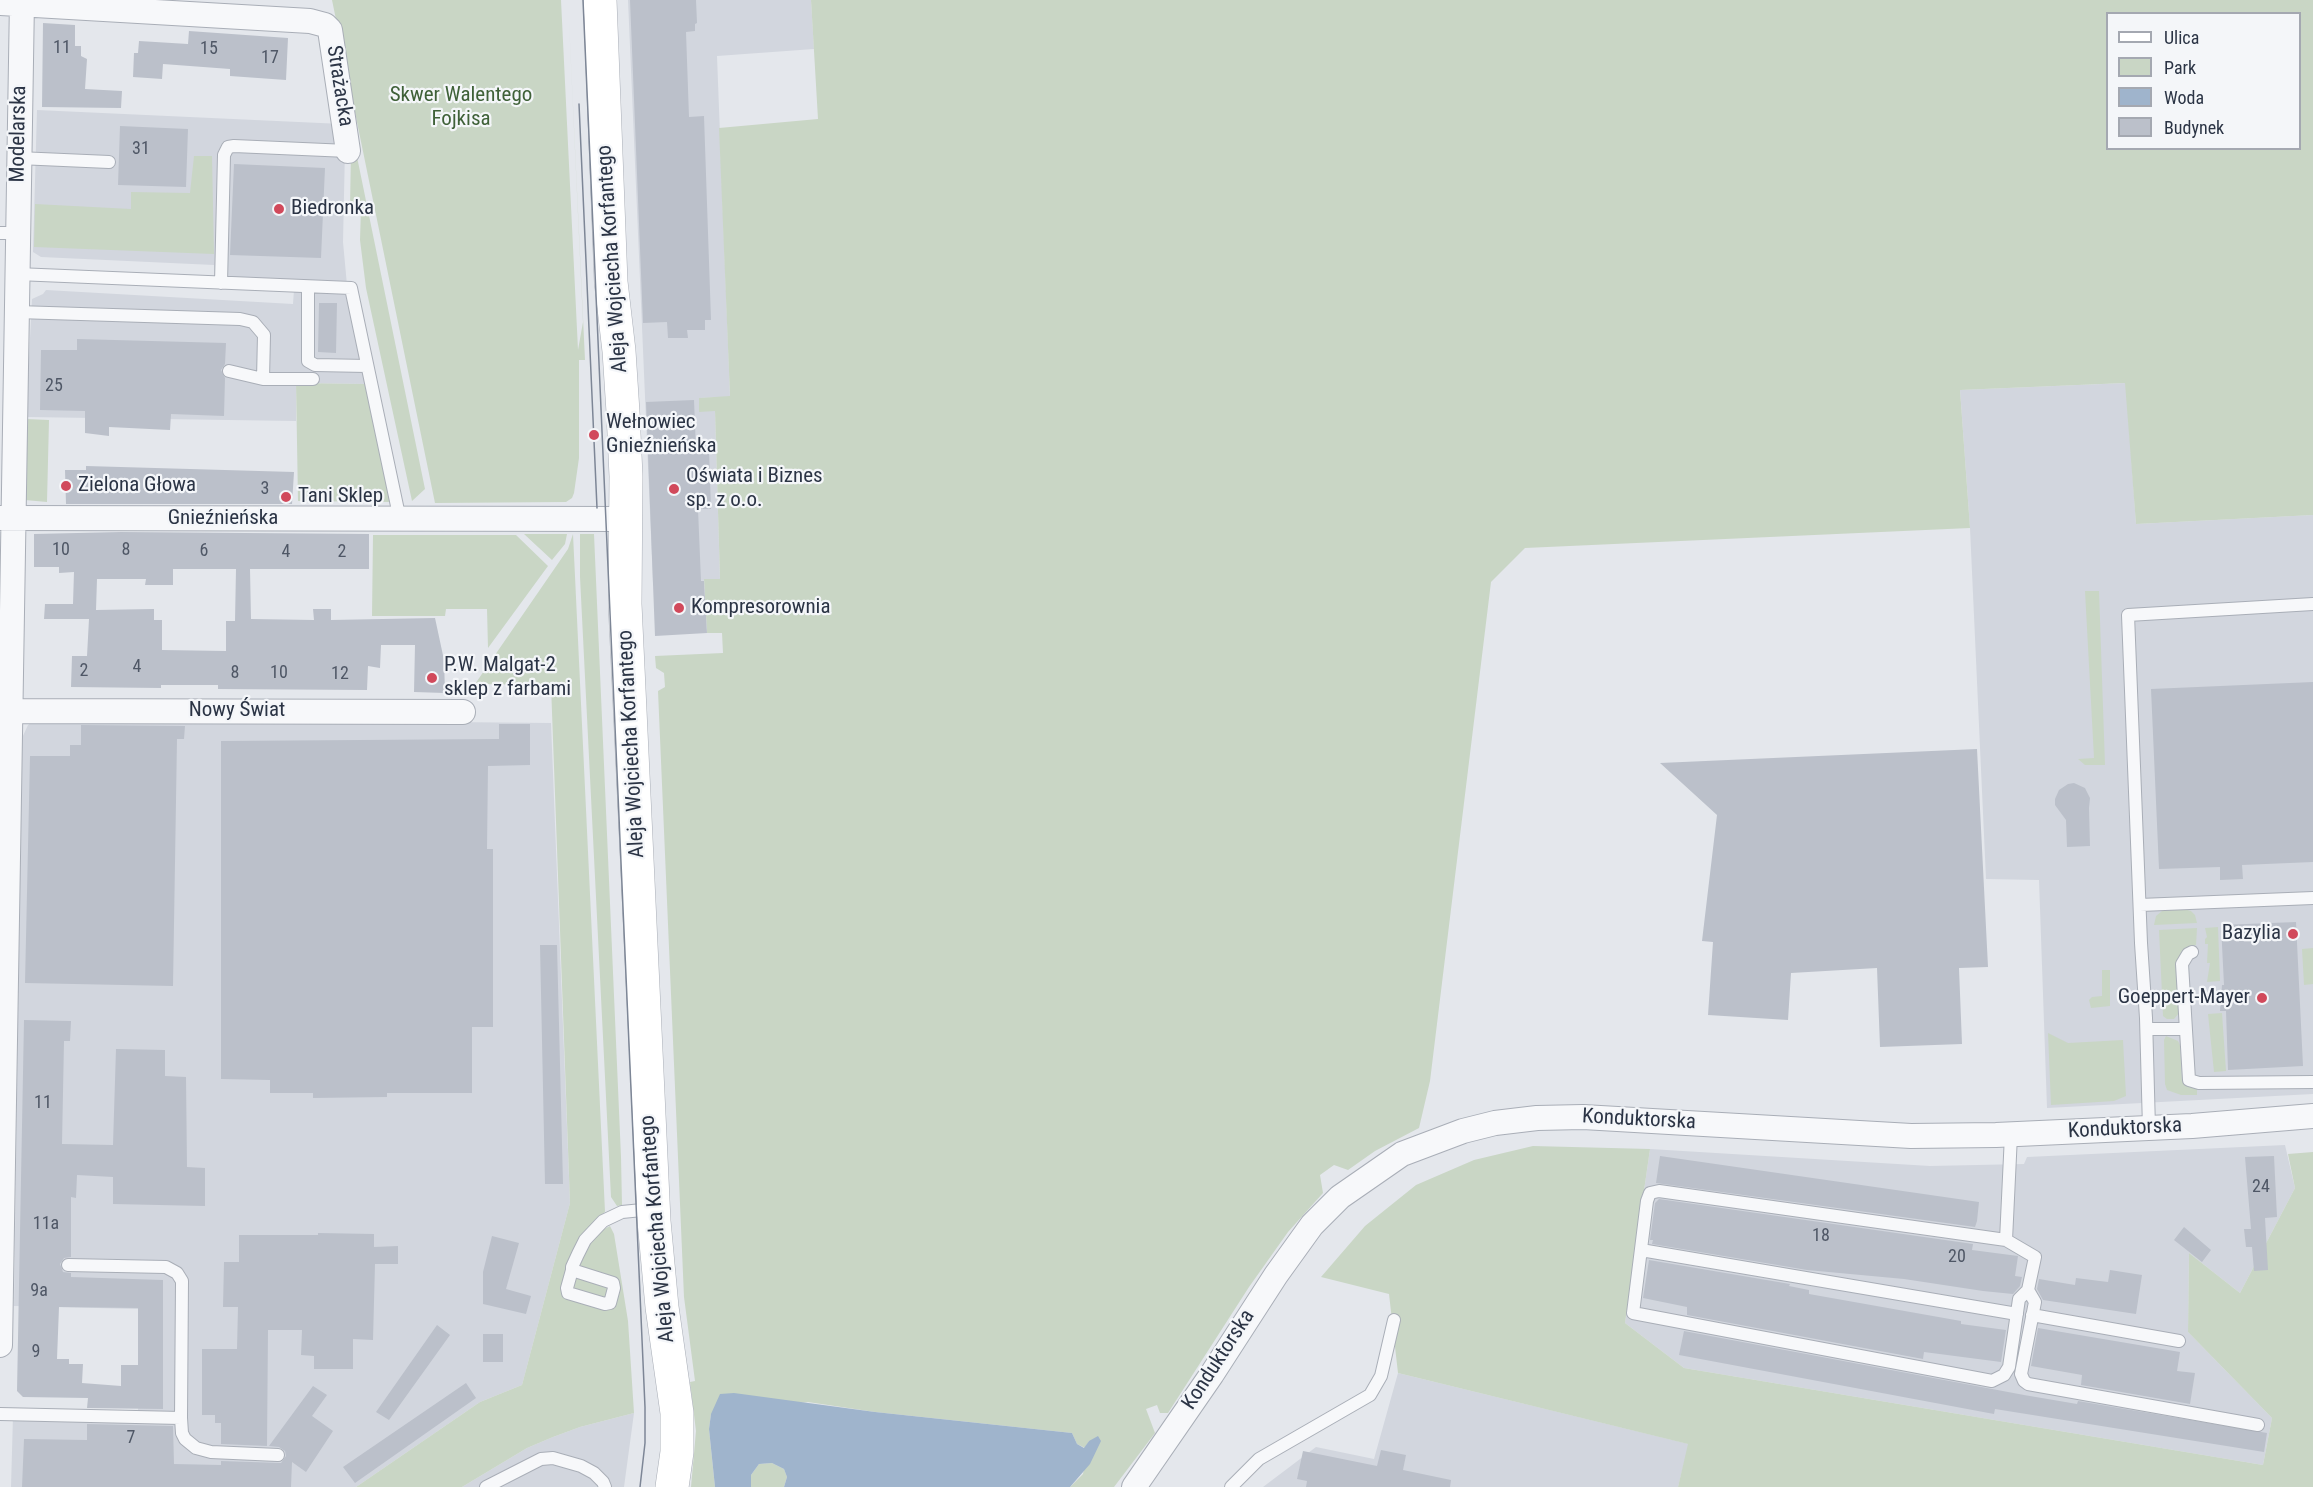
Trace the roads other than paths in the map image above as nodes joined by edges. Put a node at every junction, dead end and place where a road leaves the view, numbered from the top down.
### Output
1 (600, 0) edge
2 (14, 2) edge
3 (348, 151) joint
4 (18, 158) junction
5 (109, 162) dead end
6 (8, 233) edge
7 (17, 274) junction
8 (221, 283) junction
9 (308, 286) junction
10 (17, 312) junction
11 (367, 366) junction
12 (229, 371) dead end
13 (263, 379) junction
14 (313, 379) dead end
15 (7, 518) edge
16 (626, 519) junction
17 (400, 520) junction
18 (2313, 604) edge
19 (464, 712) dead end
20 (7, 722) edge
21 (2313, 898) edge
22 (2140, 905) junction
23 (2193, 952) dead end
24 (3, 1012) edge
25 (2146, 1029) junction
26 (2185, 1029) junction
27 (2313, 1082) edge
28 (2313, 1116) edge
29 (2149, 1128) junction
30 (2011, 1135) junction
31 (653, 1209) junction
32 (2006, 1240) junction
33 (1641, 1251) junction
34 (68, 1265) dead end
35 (572, 1270) dead end
36 (2028, 1290) junction
37 (2017, 1314) junction
38 (2032, 1316) junction
39 (1394, 1320) dead end
40 (0, 1329) edge
41 (2179, 1341) dead end
42 (0, 1345) edge
43 (0, 1414) edge
44 (181, 1418) junction
45 (2258, 1425) dead end
46 (278, 1455) dead end
47 (486, 1487) edge
48 (605, 1487) edge
49 (672, 1487) edge
50 (1134, 1487) edge
51 (1231, 1487) edge

1 - 16 main road, Aleja Wojciecha Korfantego
2 - 3 street, Strażacka
2 - 4 street, Modelarska
3 - 8 lane
4 - 5 lane
4 - 6 street, Modelarska
6 - 7 street, Modelarska
7 - 8 lane
7 - 10 street, Modelarska
8 - 9 lane
9 - 11 lane
9 - 11 lane
10 - 13 lane
10 - 15 street, Modelarska
11 - 17 lane
12 - 13 lane
13 - 14 lane
15 - 17 street, Gnieźnieńska
15 - 20 street, Modelarska
16 - 17 street, Gnieźnieńska
16 - 31 main road, Aleja Wojciecha Korfantego
18 - 22 lane
19 - 20 street, Nowy Świat
20 - 24 street, Modelarska
21 - 22 lane
22 - 25 lane
23 - 26 lane
24 - 40 street, Modelarska
25 - 26 lane
25 - 29 lane
26 - 27 lane
28 - 29 street, Konduktorska
29 - 30 street, Konduktorska
30 - 32 lane
30 - 50 street, Konduktorska
31 - 35 lane
31 - 49 main road, Aleja Wojciecha Korfantego
32 - 33 lane
32 - 36 lane
33 - 37 lane
33 - 37 lane
34 - 44 lane
36 - 37 lane
36 - 38 lane
38 - 41 lane
38 - 45 lane
39 - 51 lane
40 - 42 street, Modelarska
43 - 44 lane
44 - 46 lane
47 - 48 lane

